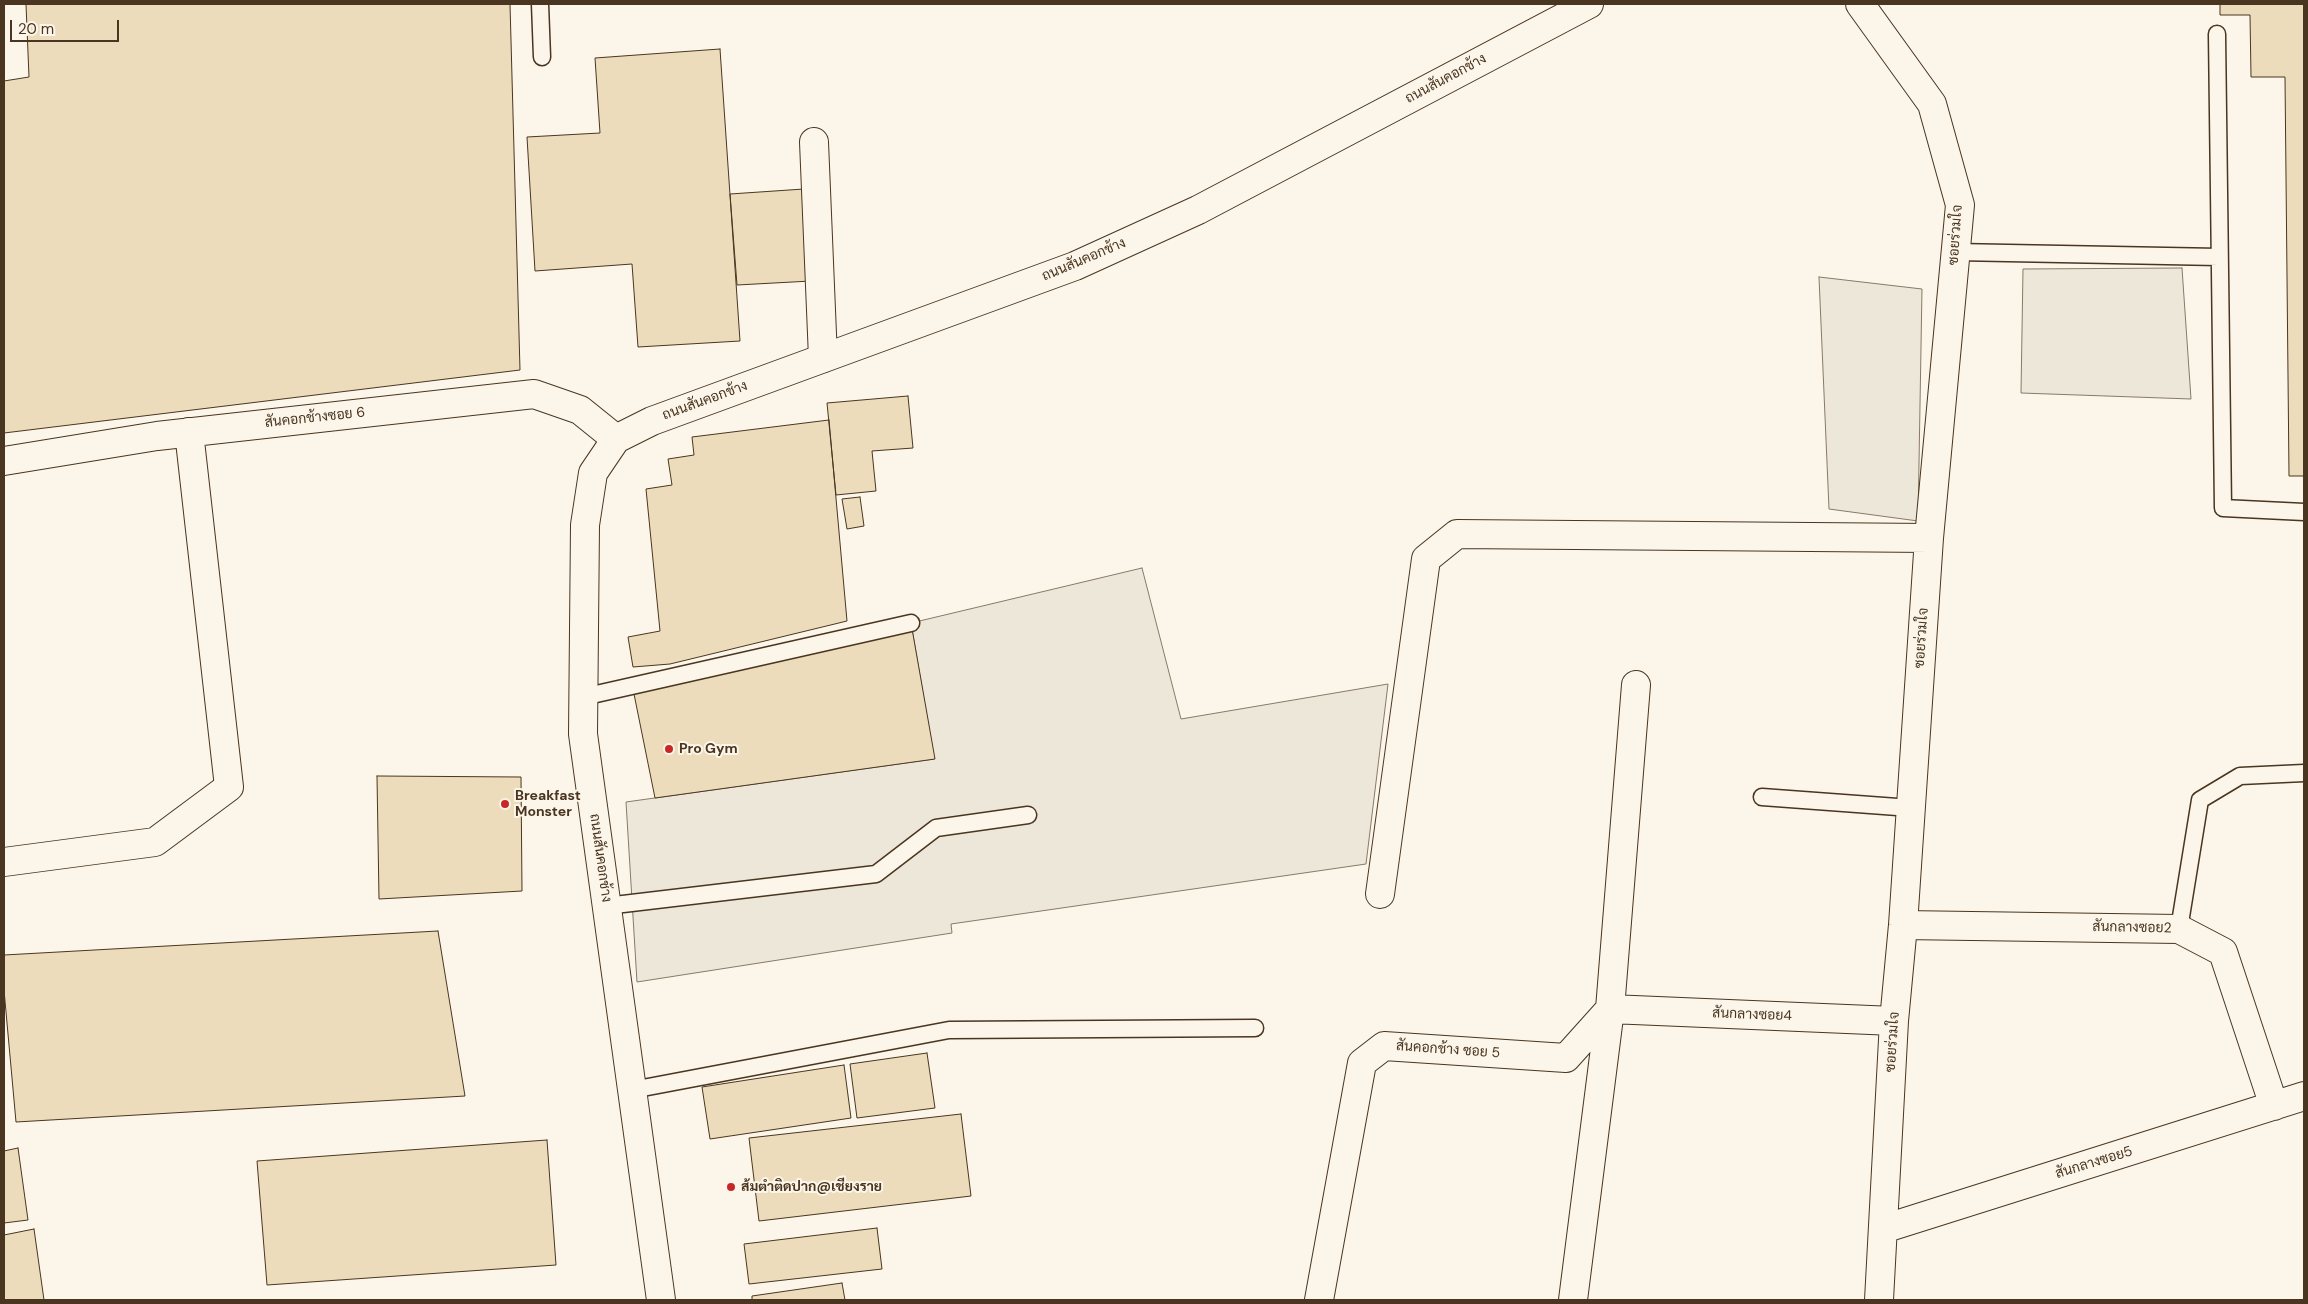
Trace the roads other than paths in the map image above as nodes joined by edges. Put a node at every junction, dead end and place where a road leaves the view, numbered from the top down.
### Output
1 (540, 4) edge
2 (1589, 4) edge
3 (1860, 4) edge
4 (2217, 34) dead end
5 (542, 56) dead end
6 (814, 142) dead end
7 (1955, 252) junction
8 (2220, 256) junction
9 (823, 358) junction
10 (189, 432) junction
11 (616, 439) junction
12 (4, 461) edge
13 (2304, 512) edge
14 (1929, 538) junction
15 (911, 623) dead end
16 (1636, 685) dead end
17 (583, 697) junction
18 (2304, 773) edge
19 (1762, 797) dead end
20 (1911, 808) junction
21 (1028, 815) dead end
22 (4, 862) edge
23 (1380, 894) dead end
24 (606, 906) junction
25 (1903, 925) junction
26 (2179, 929) junction
27 (1610, 1009) junction
28 (1894, 1021) junction
29 (1255, 1028) dead end
30 (632, 1090) junction
31 (2304, 1096) edge
32 (2274, 1106) junction
33 (1883, 1229) junction
34 (661, 1300) edge
35 (1319, 1300) edge
36 (1573, 1300) edge
37 (1879, 1300) edge

1 - 5 lane
2 - 9 street, ถนนสันคอกช้าง
3 - 7 street, ซอยร่วมใจ
4 - 8 lane
6 - 9 street
7 - 8 lane
7 - 14 street, ซอยร่วมใจ
8 - 13 lane
9 - 11 street, ถนนสันคอกช้าง
10 - 11 street, สันคอกช้างซอย 6
10 - 12 street, สันคอกช้างซอย 6
10 - 22 street
11 - 17 street, ถนนสันคอกช้าง
14 - 20 street, ซอยร่วมใจ
14 - 23 street
15 - 17 lane
16 - 27 street
17 - 24 street, ถนนสันคอกช้าง
18 - 26 lane
19 - 20 lane
20 - 25 street, ซอยร่วมใจ
21 - 24 lane
24 - 30 street, ถนนสันคอกช้าง
25 - 26 street, สันกลางซอย2
25 - 28 street, ซอยร่วมใจ
26 - 32 street, สันกลางซอย2
27 - 28 street, สันกลางซอย4
27 - 35 street, สันคอกช้าง ซอย 5
27 - 36 street
28 - 33 street, ซอยร่วมใจ
29 - 30 lane
30 - 34 street, ถนนสันคอกช้าง
31 - 32 street, สันกลางซอย5
32 - 33 street, สันกลางซอย5
33 - 37 street, ซอยร่วมใจ

